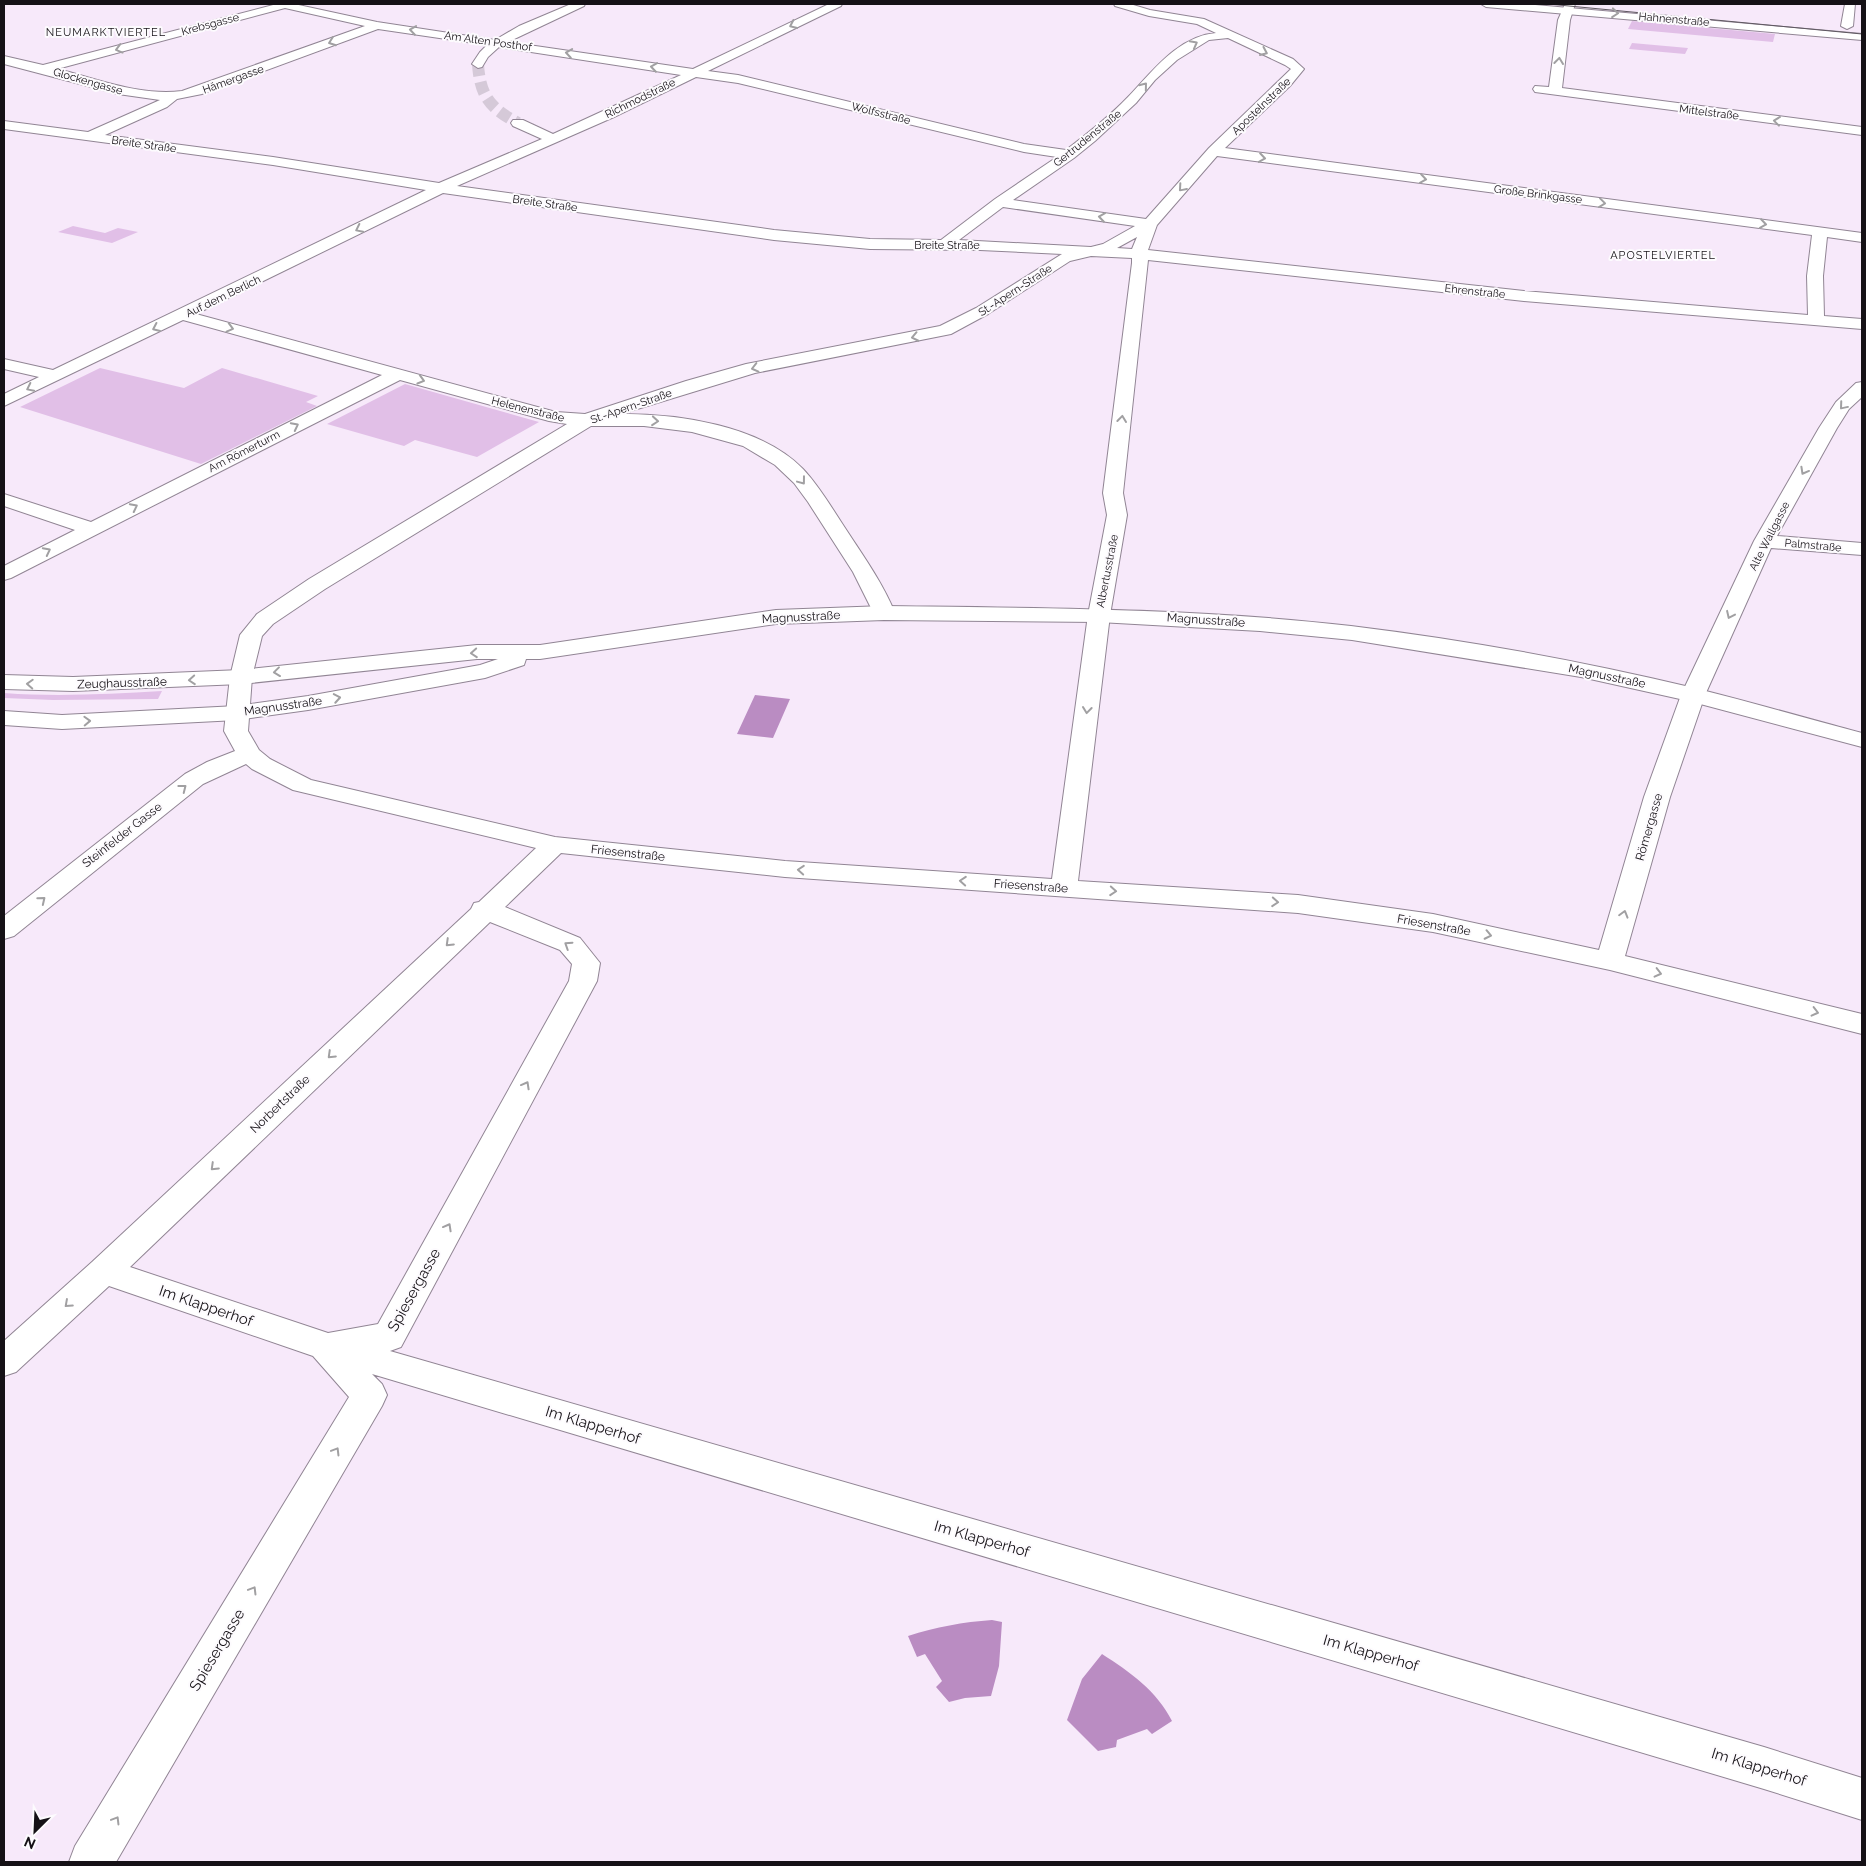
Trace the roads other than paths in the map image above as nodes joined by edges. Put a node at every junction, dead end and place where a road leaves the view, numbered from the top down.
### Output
1 (287, 4) edge
2 (580, 4) edge
3 (837, 4) edge
4 (1119, 4) edge
5 (1139, 4) edge
6 (1486, 4) edge
7 (1614, 4) edge
8 (1850, 4) edge
9 (1568, 7) edge
10 (1170, 15) junction
11 (377, 25) junction
12 (1848, 26) junction
13 (1862, 27) edge
14 (1227, 35) junction
15 (1862, 38) edge
16 (496, 42) junction
17 (4, 60) edge
18 (478, 64) dead end
19 (45, 68) junction
20 (692, 72) junction
21 (13, 77) dead end
22 (1538, 89) dead end
23 (1555, 91) junction
24 (172, 97) junction
25 (518, 123) tunnel mouth
26 (4, 125) edge
27 (1862, 131) edge
28 (91, 136) junction
29 (552, 138) junction
30 (1214, 152) junction
31 (1070, 155) junction
32 (441, 188) junction
33 (1000, 202) junction
34 (1150, 224) junction
35 (1820, 232) junction
36 (1862, 237) edge
37 (945, 244) junction
38 (1089, 251) junction
39 (1139, 254) junction
40 (183, 315) junction
41 (1816, 319) junction
42 (1862, 324) edge
43 (4, 364) edge
44 (398, 374) junction
45 (56, 376) junction
46 (1862, 387) edge
47 (4, 401) edge
48 (589, 419) junction
49 (4, 500) edge
50 (91, 529) junction
51 (1764, 541) junction
52 (1862, 549) edge
53 (4, 574) edge
54 (884, 613) junction
55 (1099, 615) junction
56 (540, 652) junction
57 (241, 677) junction
58 (4, 682) edge
59 (1693, 695) junction
60 (237, 713) junction
61 (4, 718) edge
62 (1862, 740) edge
63 (249, 754) junction
64 (555, 845) junction
65 (1064, 888) junction
66 (484, 909) junction
67 (4, 930) edge
68 (1610, 961) junction
69 (1862, 1024) edge
70 (104, 1271) junction
71 (325, 1346) junction
72 (4, 1362) edge
73 (1862, 1799) edge
74 (91, 1862) edge

1 - 11 street, Am Alten Posthof
1 -> 19 street, Krebsgasse
2 - 16 street
3 -> 20 street, Richmodstraße
4 - 10 street, Apostelnstraße
5 - 10 street, Apostelnstraße
6 - 9 street, Hahnenstraße
7 - 12 street, Hahnenstraße
8 - 12 street
9 -> 15 street, Hahnenstraße
23 -> 9 street
10 - 14 street, Apostelnstraße
16 -> 11 street, Am Alten Posthof
11 -> 24 street, Hämergasse
12 - 13 street, Hahnenstraße
14 -> 30 street, Apostelnstraße
31 -> 14 street, Gertrudenstraße
16 - 18 street
20 -> 16 street, Am Alten Posthof
17 - 19 street, Glockengasse
19 - 21 street, Krebsgasse
19 - 24 street, Glockengasse
20 - 29 street, Richmodstraße
20 - 31 street, Wolfsstraße
22 - 23 street, Mittelstraße
27 -> 23 street, Mittelstraße
24 - 28 street, Hämergasse
25 - 29 street
26 - 28 street, Breite Straße
28 - 32 street, Breite Straße
29 - 32 street, Richmodstraße
30 -> 34 street, Apostelnstraße
30 -> 35 street, Große Brinkgasse
31 - 33 street, Gertrudenstraße
32 - 37 street, Breite Straße
32 -> 40 street, Auf dem Berlich
34 -> 33 street
33 - 37 street, Gertrudenstraße
34 - 38 street, Apostelnstraße
34 - 39 street, Apostelnstraße
35 - 36 street, Große Brinkgasse
35 - 41 street
37 - 38 street, Breite Straße
38 - 39 street, Ehrenstraße
38 -> 48 street, St.-Apern-Straße
39 - 41 street, Ehrenstraße
55 -> 39 street, Albertusstraße
40 -> 44 street, Helenenstraße
40 -> 45 street, Auf dem Berlich
41 - 42 street, Ehrenstraße
43 - 45 street
44 -> 48 street, Helenenstraße
50 -> 44 street, Am Römerturm
45 -> 47 street, Auf dem Berlich
46 -> 51 street, Alte Wallgasse
48 -> 54 street, Helenenstraße
48 - 57 street, St.-Apern-Straße
49 - 50 street
53 -> 50 street, Am Römerturm
51 - 52 street, Palmstraße
51 -> 59 street, Alte Wallgasse
54 - 55 street, Magnusstraße
54 - 56 street, Magnusstraße
55 - 59 street, Magnusstraße
55 -> 65 street, Albertusstraße
56 -> 57 street, Magnusstraße
60 -> 56 street, Magnusstraße
57 -> 58 street, Zeughausstraße
57 - 60 street, Magnusstraße
59 - 62 street, Magnusstraße
68 -> 59 street, Römergasse
61 -> 60 street
60 - 63 street, Friesenstraße
63 - 64 street, Friesenstraße
67 -> 63 street, Steinfelder Gasse
65 -> 64 street, Friesenstraße
64 - 66 street, Norbertstraße
65 -> 68 street, Friesenstraße
66 -> 70 street, Norbertstraße
71 -> 66 street, Spiesergasse
68 -> 69 street, Friesenstraße
70 - 71 street, Im Klapperhof
70 -> 72 street, Norbertstraße
71 - 73 street, Im Klapperhof
74 -> 71 street, Spiesergasse

